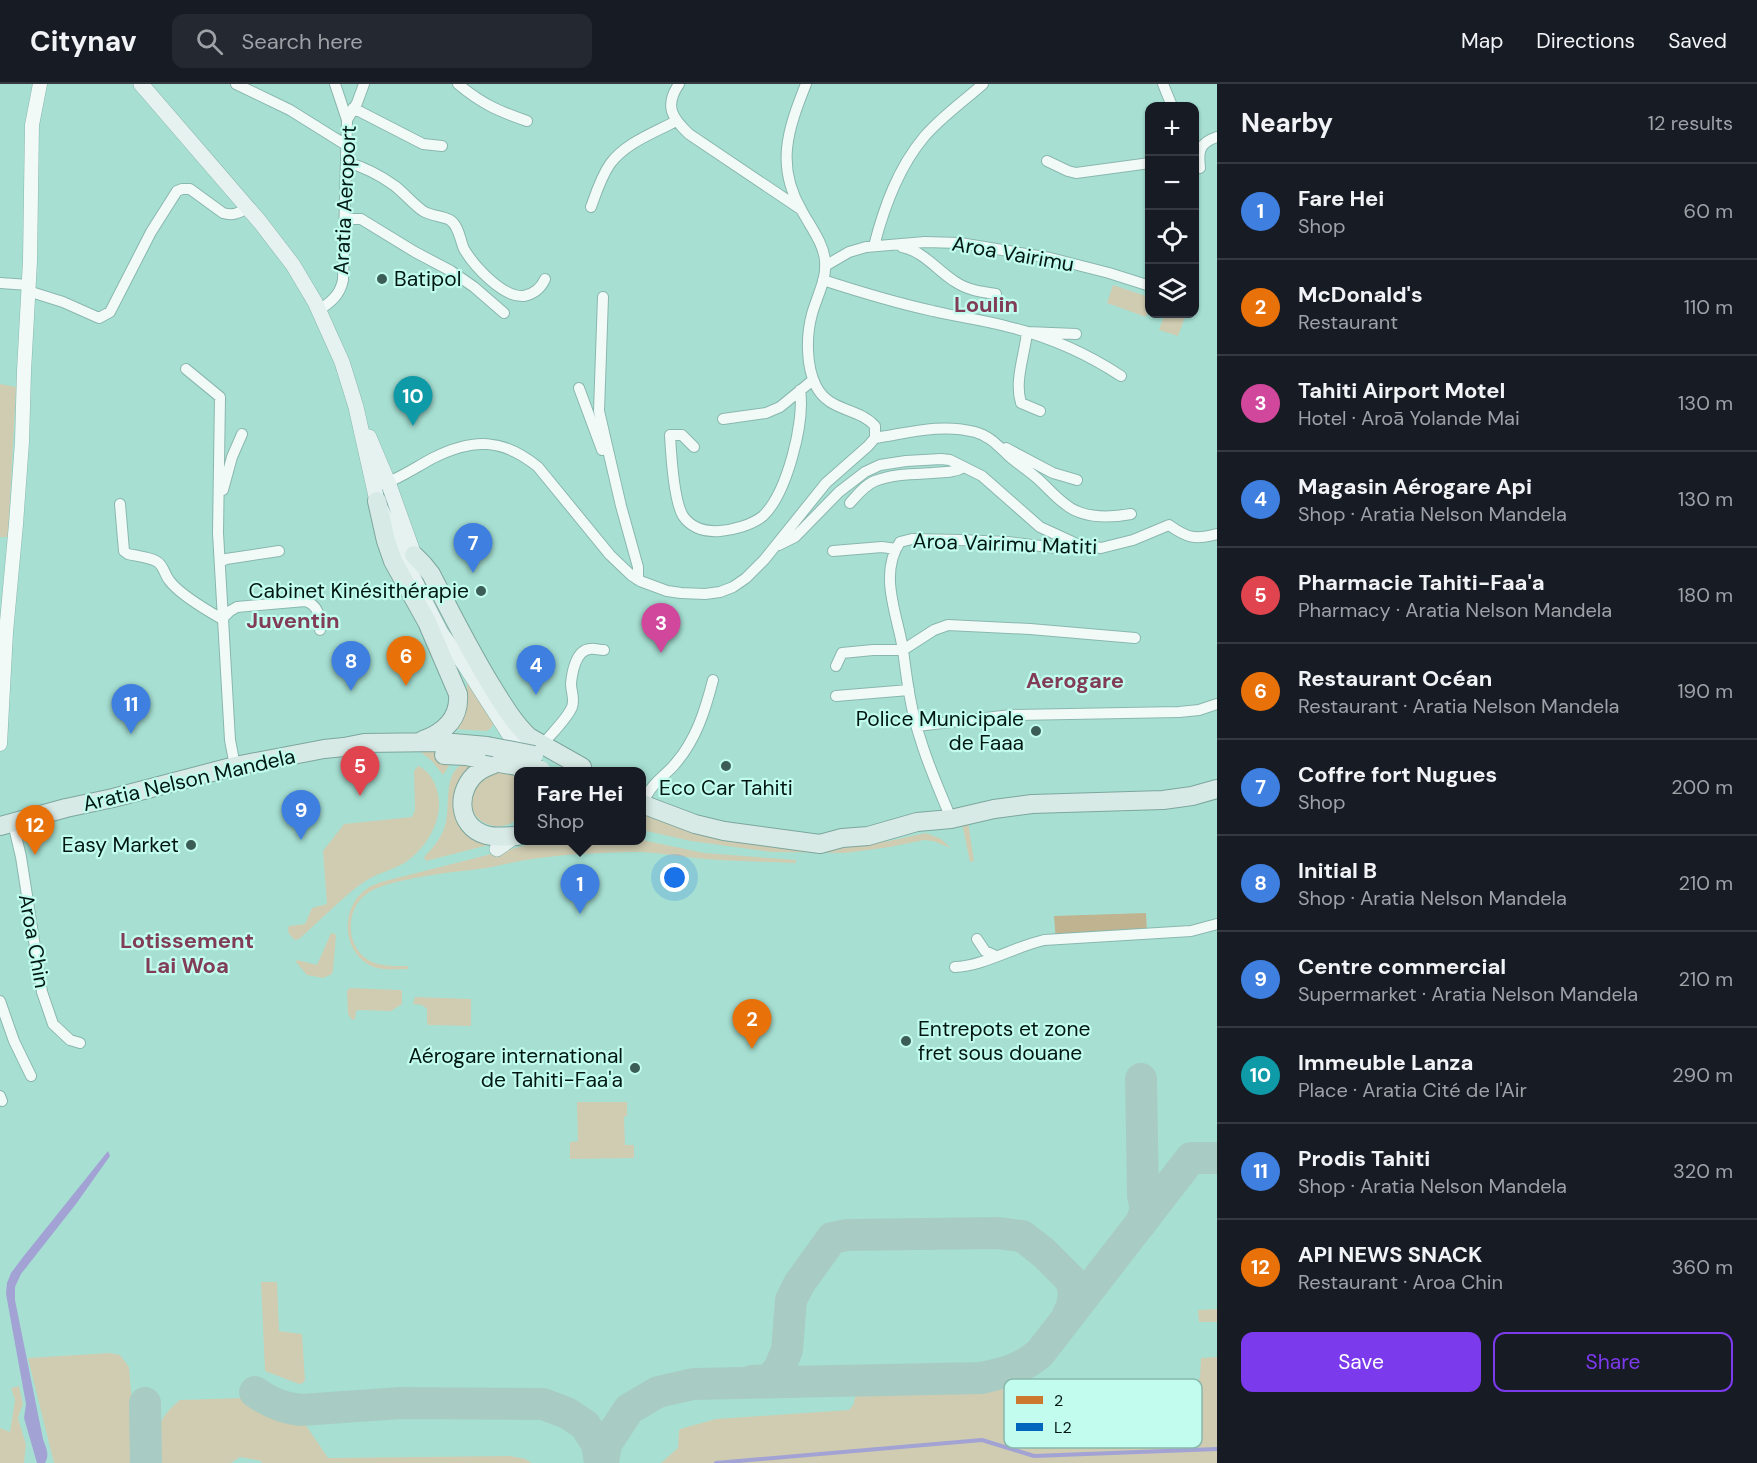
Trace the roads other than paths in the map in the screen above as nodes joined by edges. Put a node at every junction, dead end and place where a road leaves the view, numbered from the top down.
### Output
1 (40, 84) edge
2 (130, 84) edge
3 (141, 84) edge
4 (236, 84) edge
5 (336, 84) edge
6 (364, 84) edge
7 (458, 84) edge
8 (679, 84) edge
9 (983, 84) edge
10 (1163, 84) edge
11 (808, 85) edge
12 (1170, 102) edge
13 (353, 108) junction
14 (347, 120) junction
15 (527, 121) dead end
16 (676, 122) junction
17 (177, 127) junction
18 (1217, 137) edge
19 (346, 145) junction
20 (442, 146) dead end
21 (1047, 161) dead end
22 (346, 162) junction
23 (1145, 164) edge
24 (1200, 168) dead end
25 (591, 207) dead end
26 (247, 208) junction
27 (800, 208) junction
28 (345, 219) junction
29 (887, 244) junction
30 (874, 246) junction
31 (825, 266) junction
32 (544, 279) dead end
33 (823, 280) junction
34 (0, 283) edge
35 (1145, 285) edge
36 (28, 288) junction
37 (996, 294) dead end
38 (603, 297) dead end
39 (319, 310) junction
40 (504, 313) dead end
41 (1027, 332) junction
42 (1076, 334) dead end
43 (186, 369) dead end
44 (1121, 376) dead end
45 (813, 380) junction
46 (579, 388) dead end
47 (800, 390) junction
48 (1040, 411) dead end
49 (723, 419) dead end
50 (242, 434) dead end
51 (875, 438) junction
52 (998, 444) junction
53 (694, 447) dead end
54 (964, 467) junction
55 (1077, 480) dead end
56 (617, 488) junction
57 (380, 490) junction
58 (850, 503) dead end
59 (120, 504) dead end
60 (218, 510) junction
61 (1131, 514) dead end
62 (1217, 534) edge
63 (1077, 544) junction
64 (775, 547) junction
65 (896, 549) junction
66 (279, 551) dead end
67 (833, 551) dead end
68 (414, 555) junction
69 (220, 562) junction
70 (638, 580) junction
71 (222, 619) junction
72 (320, 630) dead end
73 (1135, 638) dead end
74 (604, 650) dead end
75 (903, 650) junction
76 (464, 663) junction
77 (836, 666) dead end
78 (713, 680) dead end
79 (909, 690) junction
80 (836, 696) dead end
81 (1217, 704) edge
82 (917, 726) junction
83 (418, 742) junction
84 (0, 744) edge
85 (344, 747) junction
86 (499, 762) junction
87 (540, 762) edge
88 (235, 766) junction
89 (574, 767) edge
90 (1217, 789) edge
91 (646, 794) edge
92 (646, 798) edge
93 (951, 819) junction
94 (7, 824) edge
95 (514, 835) edge
96 (514, 838) edge
97 (497, 849) dead end
98 (1217, 924) edge
99 (977, 939) dead end
100 (996, 956) junction
101 (955, 967) dead end
102 (0, 1001) edge
103 (80, 1043) dead end
104 (31, 1076) dead end

1 - 36 street
2 - 17 main road
3 - 17 main road
4 - 19 street
5 - 14 street
6 - 13 street, Aratia Aeroport
7 - 15 street
8 - 16 street
9 - 30 street
10 - 12 street
11 - 27 street
13 - 14 street, Aratia Aeroport
13 - 20 street
14 - 19 street, Aratia Aeroport
16 - 25 street
16 - 27 street
17 - 26 main road
18 - 24 street
19 - 22 street, Aratia Aeroport
21 - 23 street
22 - 28 street, Aratia Aeroport
22 - 32 street
26 - 36 street
26 - 39 main road
27 - 31 street
28 - 39 street, Aratia Aeroport
28 - 40 street
29 - 30 street, Aroa Vairimu
29 - 35 street, Aroa Vairimu
29 - 37 street
30 - 31 street, Aroa Vairimu
31 - 33 street
33 - 41 street
33 - 45 street
34 - 36 street
36 - 84 street
38 - 56 street
39 - 57 main road
41 - 42 street
41 - 44 street
41 - 48 street
43 - 60 street
45 - 47 street
45 - 51 street
46 - 56 street
47 - 49 street
47 - 53 street
50 - 60 street
51 - 52 street
51 - 64 street
52 - 55 street
52 - 61 street
54 - 58 street
54 - 63 street
54 - 64 street
56 - 70 street
57 - 68 main road
57 - 70 street
57 - 76 main road
57 - 83 main road
59 - 71 street
60 - 69 street
62 - 63 street, Aroa Vairimu Matiti
63 - 65 street, Aroa Vairimu Matiti
64 - 70 street
65 - 67 street, Aroa Vairimu Matiti
65 - 75 street, Aroa Vairimu Matiti
66 - 69 street
68 - 76 main road
68 - 87 main road
69 - 71 street
71 - 72 street
71 - 88 street
73 - 75 street
74 - 87 street
75 - 77 street
75 - 79 street, Aroa Vairimu Matiti
76 - 87 main road
78 - 91 street
79 - 80 street
79 - 82 street, Aroa Vairimu Matiti
81 - 82 street
82 - 93 street, Aroa Vairimu Matiti
83 - 85 main road, Aratia Nelson Mandela
83 - 87 main road, Aratia Nelson Mandela, bridge
85 - 86 main road, Aratia Nelson Mandela
85 - 88 main road, Aratia Nelson Mandela
86 - 87 main road, Aratia Nelson Mandela, bridge
86 - 95 main road
87 - 89 main road, Aratia Nelson Mandela
88 - 94 main road, Aratia Nelson Mandela
90 - 93 main road
92 - 93 main road
94 - 103 street, Aroa Chin
96 - 97 main road
98 - 100 street
99 - 100 street
100 - 101 street
102 - 104 street

